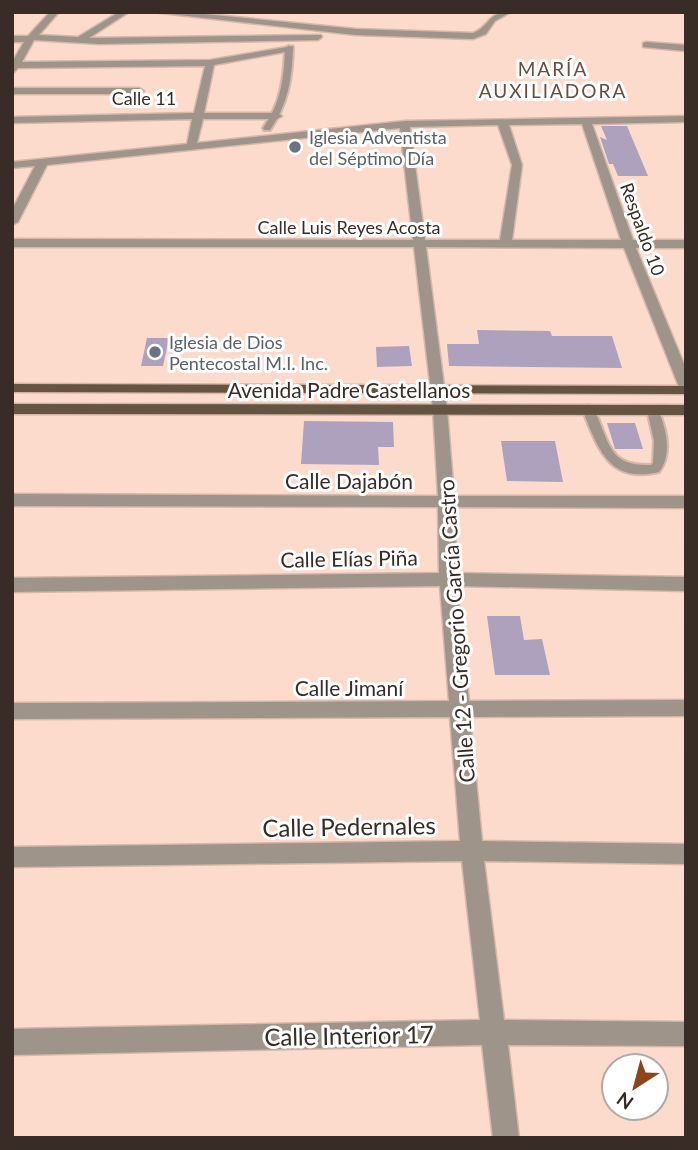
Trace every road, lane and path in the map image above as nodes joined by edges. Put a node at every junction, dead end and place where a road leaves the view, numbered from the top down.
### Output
1 (55, 12) edge
2 (125, 12) edge
3 (156, 12) edge
4 (507, 12) edge
5 (356, 32) junction
6 (325, 37) junction
7 (32, 38) junction
8 (12, 39) edge
9 (81, 39) junction
10 (156, 40) junction
11 (646, 45) dead end
12 (289, 48) junction
13 (686, 48) edge
14 (210, 63) junction
15 (14, 68) edge
16 (147, 75) junction
17 (12, 91) edge
18 (126, 116) junction
19 (199, 116) junction
20 (277, 116) junction
21 (686, 119) edge
22 (12, 120) edge
23 (586, 120) junction
24 (502, 121) junction
25 (405, 124) junction
26 (267, 128) dead end
27 (191, 148) junction
28 (42, 163) junction
29 (12, 165) edge
30 (12, 222) edge
31 (12, 243) edge
32 (505, 244) junction
33 (686, 244) edge
34 (629, 245) junction
35 (421, 246) junction
36 (12, 388) edge
37 (686, 388) edge
38 (438, 398) junction
39 (12, 409) edge
40 (588, 409) junction
41 (653, 410) junction
42 (686, 410) edge
43 (12, 500) edge
44 (446, 501) junction
45 (686, 502) edge
46 (448, 579) junction
47 (686, 584) edge
48 (12, 585) edge
49 (686, 708) edge
50 (461, 709) junction
51 (12, 711) edge
52 (472, 851) junction
53 (686, 854) edge
54 (12, 857) edge
55 (492, 1032) junction
56 (686, 1034) edge
57 (12, 1042) edge
58 (506, 1138) edge

1 - 7 street
2 - 9 street
3 - 5 street
4 - 5 street
5 - 6 street
6 - 10 street
6 - 12 street
7 - 8 street
7 - 9 street
7 - 15 street
9 - 10 street
10 - 16 street
11 - 13 street
12 - 14 street
12 - 20 lane
14 - 16 street
14 - 19 street
15 - 16 street
16 - 17 street
16 - 18 street
18 - 19 street, Calle 11
18 - 22 street, Calle 11
19 - 20 street, Calle 11
19 - 27 street
20 - 26 lane
21 - 23 street
23 - 24 street
23 - 34 street, Respaldo 10
24 - 25 street
24 - 32 street
25 - 27 street
25 - 35 street, Calle 12 - Gregorio García Castro
27 - 28 street
28 - 29 street
28 - 30 street
31 - 35 street, Calle Luis Reyes Acosta
32 - 34 street, Calle Luis Reyes Acosta
32 - 35 street, Calle Luis Reyes Acosta
33 - 34 street, Calle Luis Reyes Acosta
34 - 37 street, Respaldo 10
35 - 38 street, Calle 12 - Gregorio García Castro
36 - 38 main road, Avenida Padre Castellanos
37 - 38 main road, Avenida Padre Castellanos
38 - 39 main road, Avenida Padre Castellanos
38 - 40 main road, Avenida Padre Castellanos
38 - 44 street, Calle 12 - Gregorio García Castro
40 - 41 main road, Avenida Padre Castellanos
40 - 41 lane
41 - 42 main road, Avenida Padre Castellanos
43 - 44 street, Calle Dajabón
44 - 45 street, Calle Dajabón
44 - 46 street, Calle 12 - Gregorio García Castro
46 - 47 street, Calle Elías Piña
46 - 48 street, Calle Elías Piña
46 - 50 street, Calle 12 - Gregorio García Castro
49 - 50 street, Calle Jimaní
50 - 51 street, Calle Jimaní
50 - 52 street, Calle 12 - Gregorio García Castro
52 - 53 street, Calle Pedernales
52 - 54 street, Calle Pedernales
52 - 55 street, Calle 12 - Gregorio García Castro
55 - 56 street, Calle Interior 17
55 - 57 street, Calle Interior 17
55 - 58 street, Calle 12 - Gregorio García Castro

